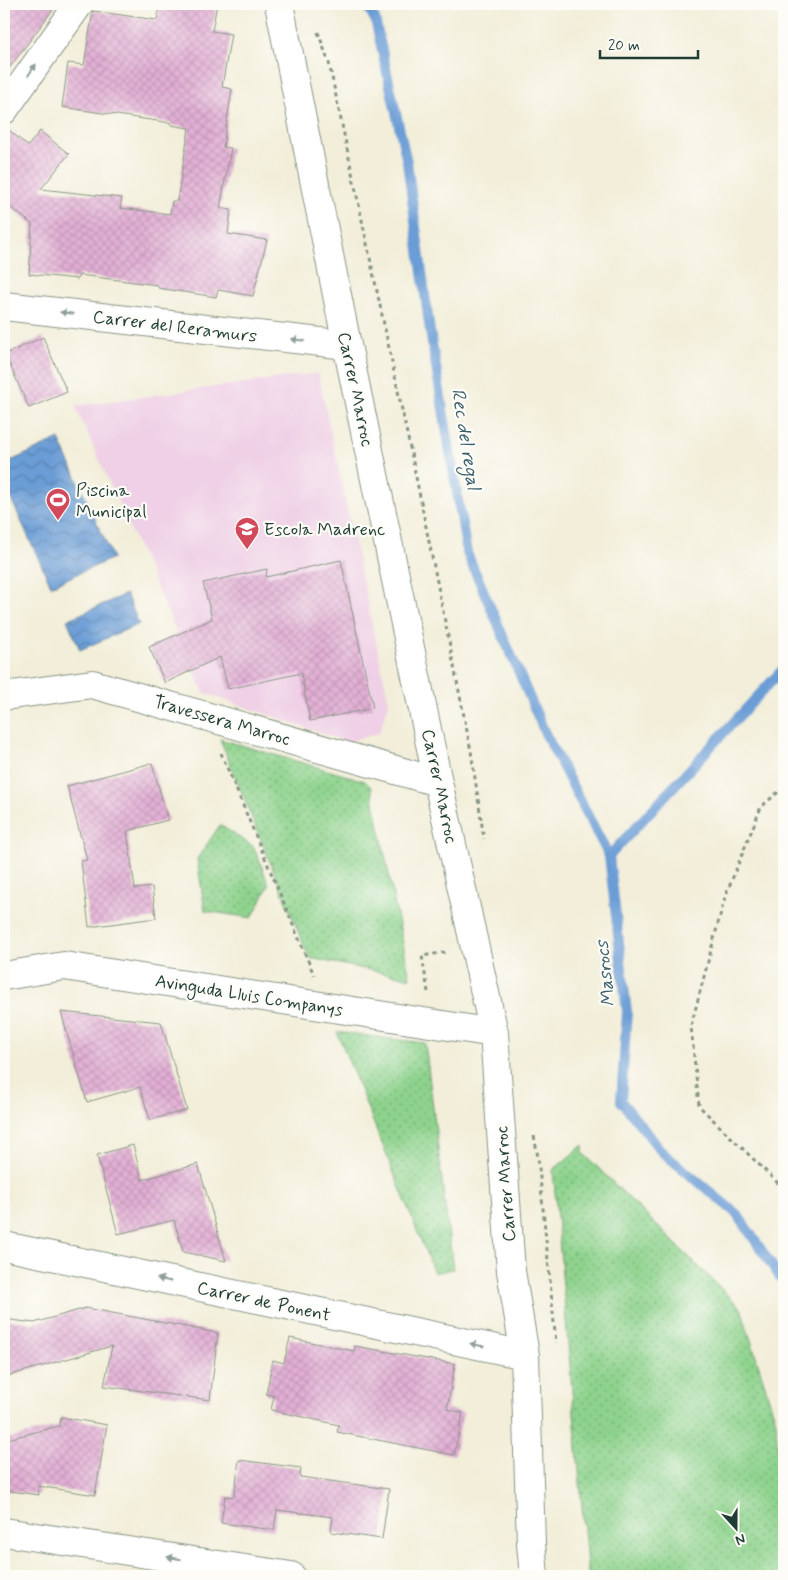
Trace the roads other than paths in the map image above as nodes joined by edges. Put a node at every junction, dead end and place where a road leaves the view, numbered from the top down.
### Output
1 (79, 4) edge
2 (279, 4) edge
3 (4, 110) edge
4 (4, 306) edge
5 (347, 345) junction
6 (4, 696) edge
7 (438, 782) junction
8 (4, 976) edge
9 (494, 1033) junction
10 (4, 1246) edge
11 (525, 1355) junction
12 (4, 1532) edge
13 (291, 1576) edge
14 (534, 1576) edge

3 -> 1 street
2 - 5 street, Carrer Marroc
5 -> 4 street, Carrer del Reramurs
5 - 7 street, Carrer Marroc
6 - 7 street, Travessera Marroc
7 - 9 street, Carrer Marroc
8 - 9 street, Avinguda Lluis Companys
9 - 11 street, Carrer Marroc
11 -> 10 street, Carrer de Ponent
11 - 14 street, Carrer Marroc
13 -> 12 street

